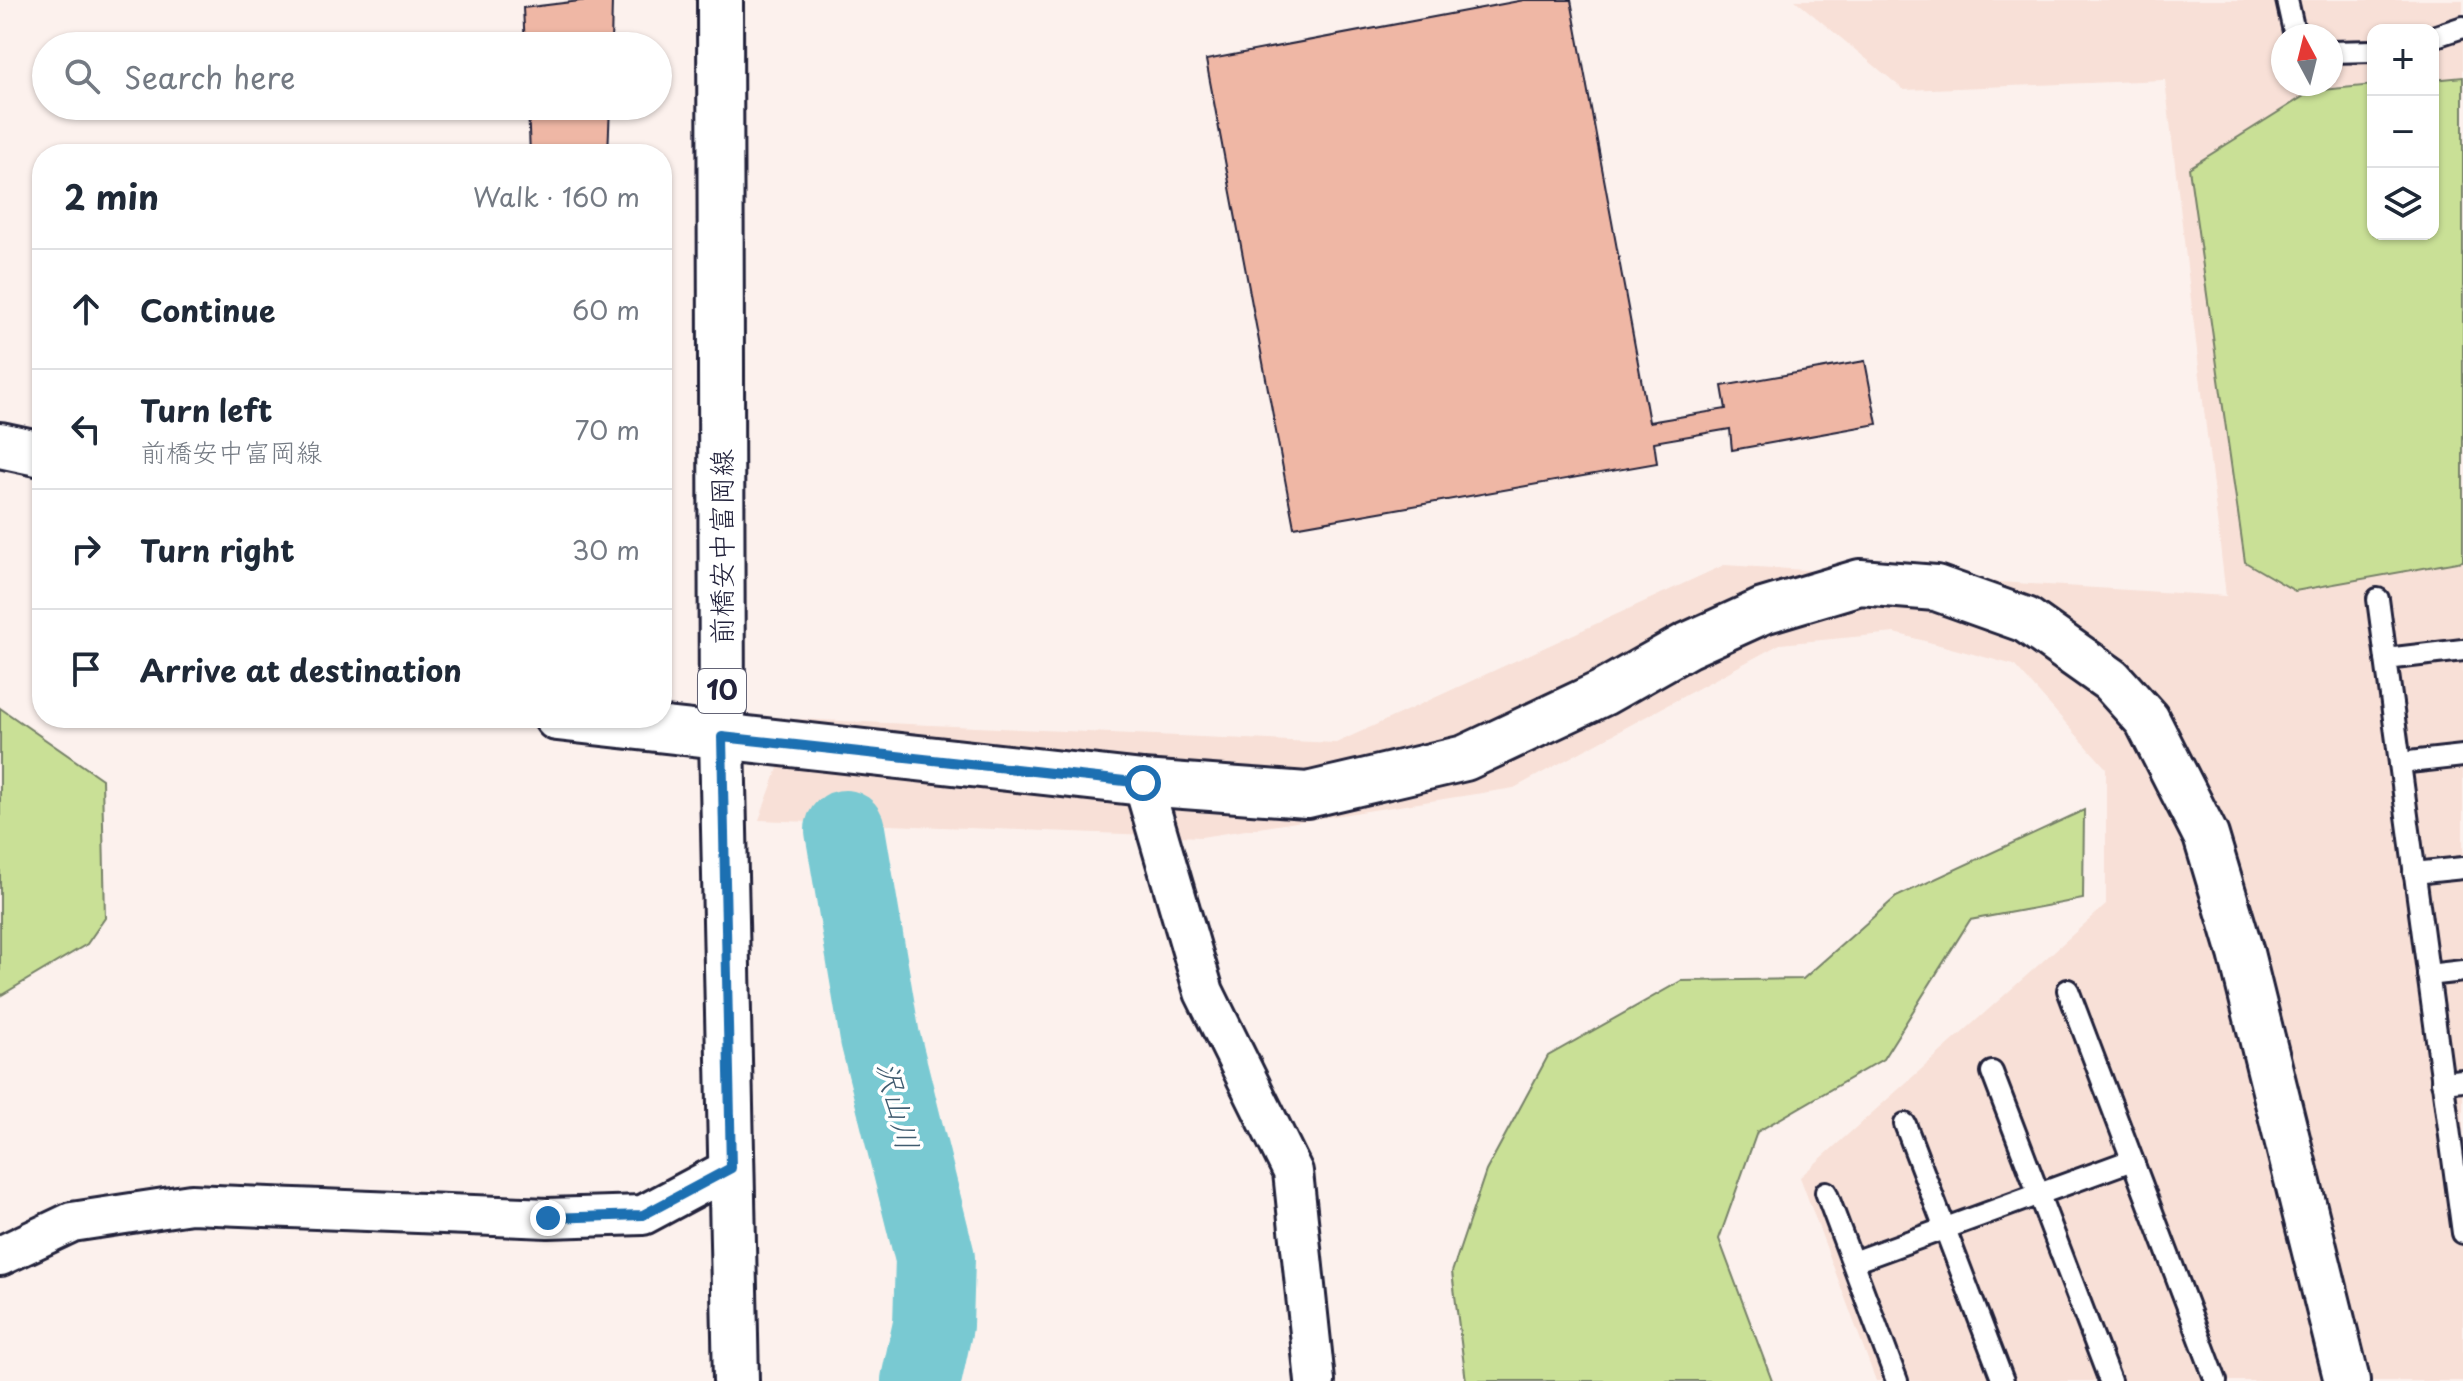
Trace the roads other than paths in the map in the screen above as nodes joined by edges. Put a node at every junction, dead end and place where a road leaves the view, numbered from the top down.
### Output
1 (720, 0) edge
2 (2287, 0) edge
3 (2292, 24) edge
4 (2463, 27) edge
5 (2439, 35) edge
6 (2367, 51) edge
7 (2343, 52) edge
8 (0, 445) edge
9 (32, 452) edge
10 (2378, 599) dead end
11 (2463, 650) edge
12 (2386, 659) junction
13 (644, 728) edge
14 (722, 737) junction
15 (2463, 756) edge
16 (2400, 763) junction
17 (1143, 783) junction
18 (2463, 868) edge
19 (2414, 873) junction
20 (2463, 971) edge
21 (2428, 975) junction
22 (2068, 990) dead end
23 (1992, 1072) dead end
24 (2463, 1080) edge
25 (2442, 1082) junction
26 (1905, 1124) dead end
27 (2132, 1160) junction
28 (731, 1168) junction
29 (2460, 1186) edge
30 (1826, 1192) dead end
31 (2039, 1194) junction
32 (1945, 1228) junction
33 (2463, 1233) edge
34 (0, 1256) edge
35 (1853, 1262) junction
36 (736, 1381) edge
37 (1315, 1381) edge
38 (1897, 1381) edge
39 (2003, 1381) edge
40 (2110, 1381) edge
41 (2216, 1381) edge
42 (2347, 1381) edge

1 - 14 street, 前橋安中富岡線 / 10
2 - 3 lane
4 - 5 lane
6 - 7 lane
8 - 9 street
10 - 12 lane
11 - 12 lane
12 - 16 lane
13 - 14 street
14 - 17 street
14 - 28 street, 前橋安中富岡線 / 10
15 - 16 lane
16 - 19 lane
17 - 37 street
17 - 42 street
18 - 19 lane
19 - 21 lane
20 - 21 lane
21 - 25 lane
22 - 27 lane
23 - 31 lane
24 - 25 lane
25 - 29 lane
26 - 32 lane
27 - 31 lane
27 - 41 lane
28 - 34 street
28 - 36 street, 前橋安中富岡線 / 10
29 - 33 lane
30 - 35 lane
31 - 32 lane
31 - 40 lane
32 - 35 lane
32 - 39 lane
35 - 38 lane

